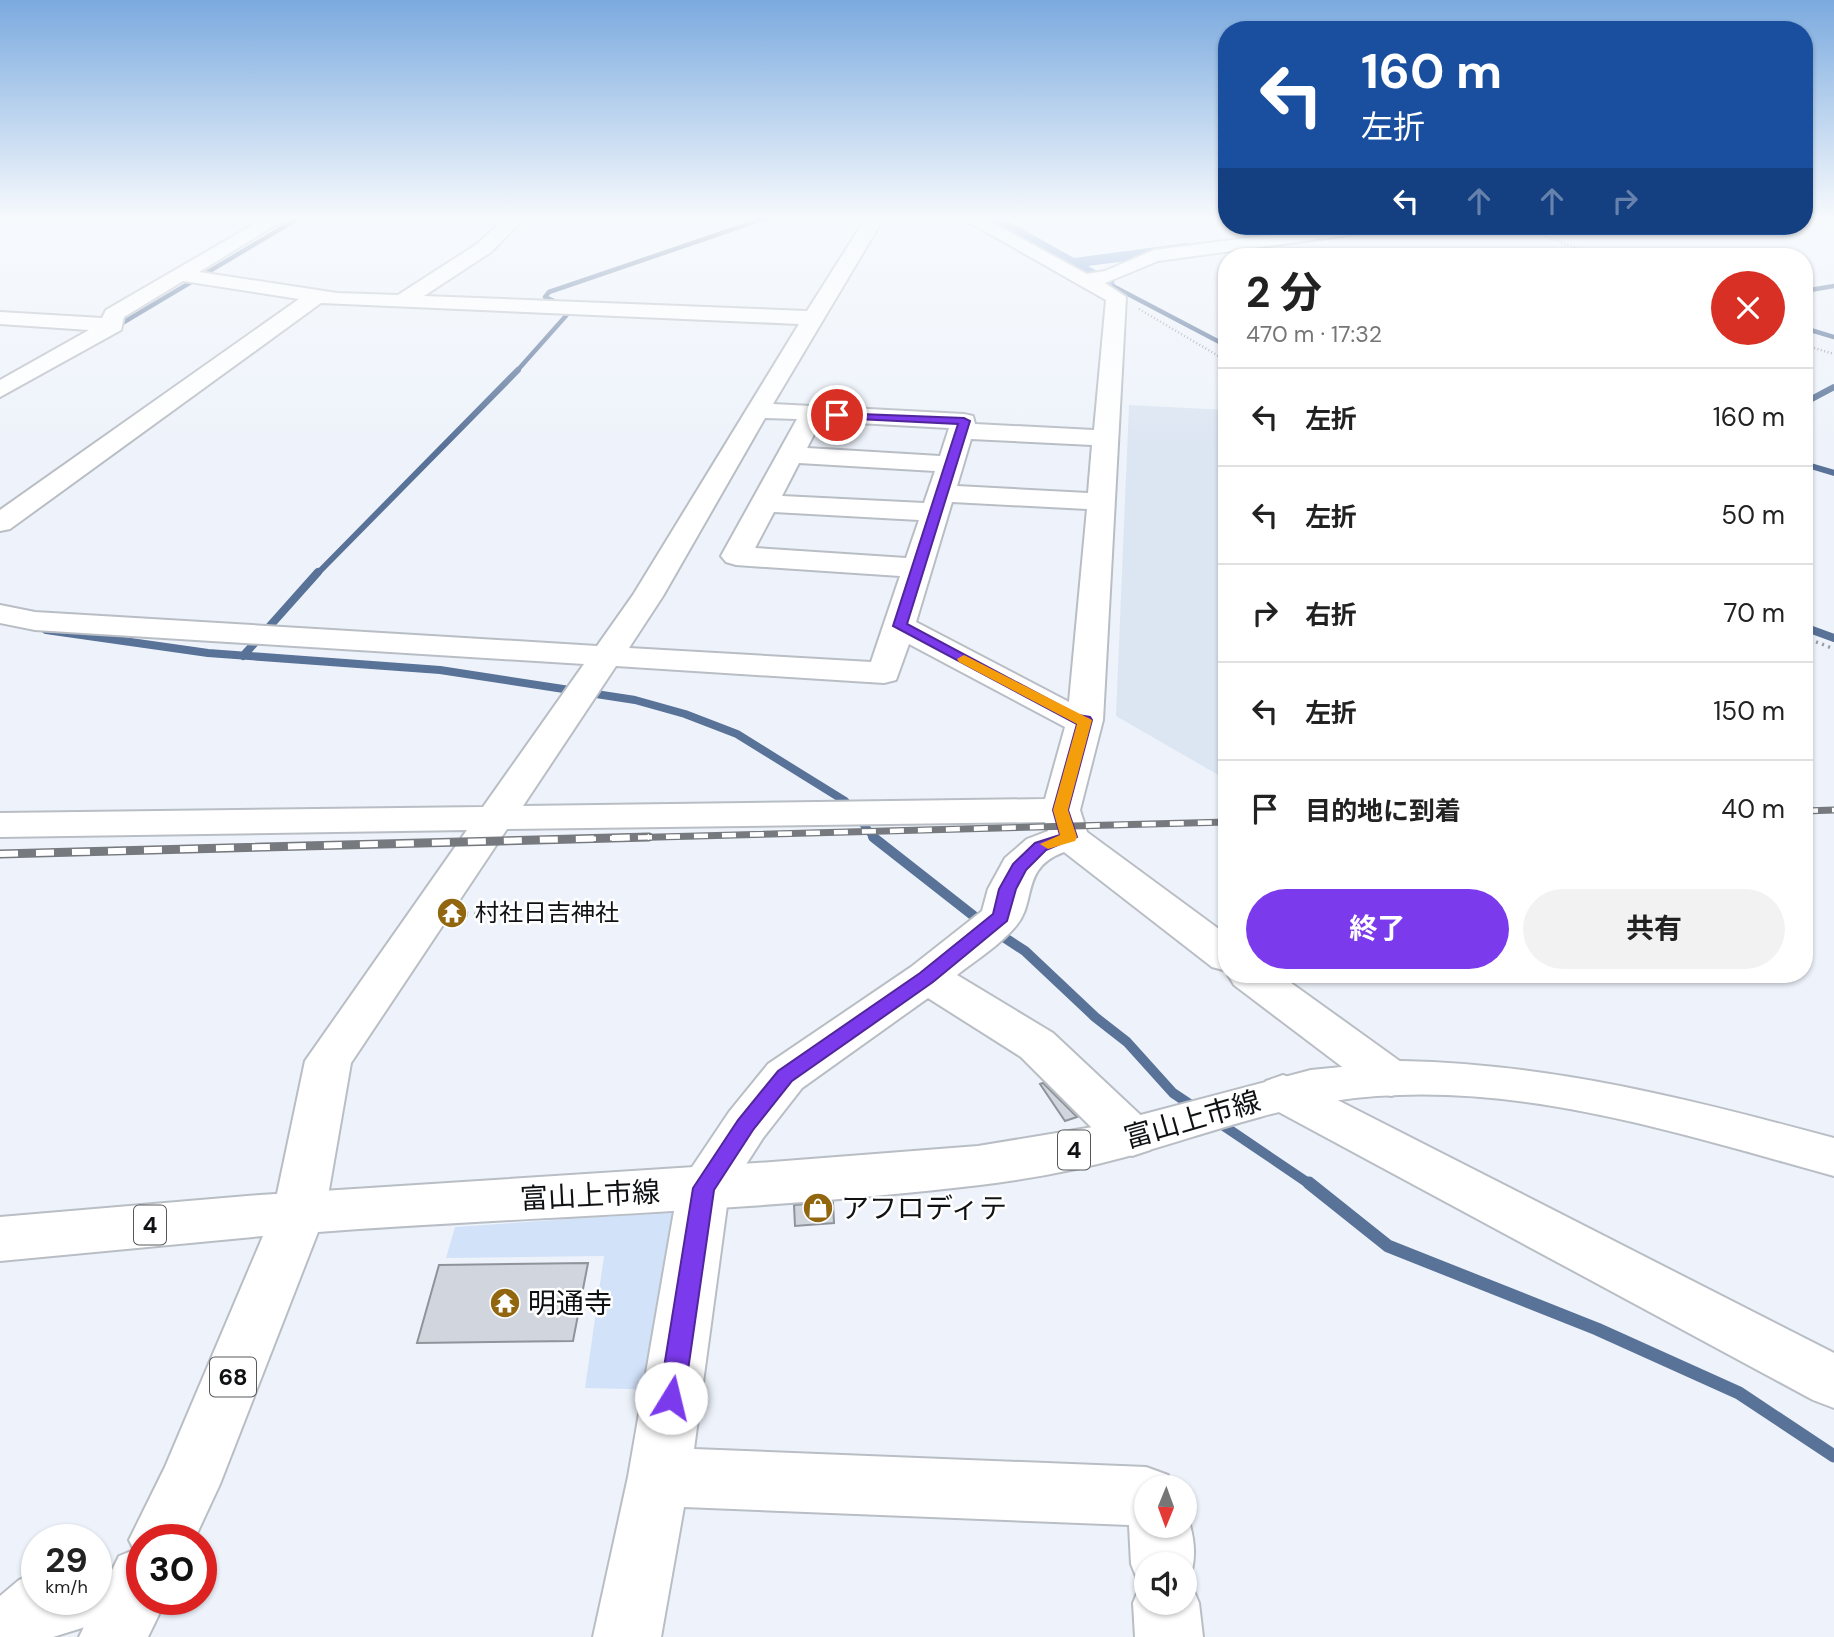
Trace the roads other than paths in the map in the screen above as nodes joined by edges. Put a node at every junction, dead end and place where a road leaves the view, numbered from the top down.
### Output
1 (150, 292) edge
2 (287, 292) edge
3 (417, 292) edge
4 (830, 292) edge
5 (1106, 292) edge
6 (316, 297) junction
7 (402, 302) junction
8 (0, 318) edge
9 (814, 318) junction
10 (113, 325) junction
11 (0, 390) edge
12 (756, 410) junction
13 (812, 414) junction
14 (962, 431) junction
15 (1105, 438) junction
16 (790, 455) junction
17 (950, 464) junction
18 (937, 502) junction
19 (1100, 502) junction
20 (765, 503) junction
21 (0, 523) edge
22 (917, 568) junction
23 (0, 614) edge
24 (900, 626) junction
25 (608, 657) junction
26 (1085, 720) junction
27 (493, 819) junction
28 (1065, 824) junction
29 (0, 825) edge
30 (1218, 950) edge
31 (927, 978) junction
32 (1261, 983) edge
33 (1391, 1079) junction
34 (1283, 1093) junction
35 (1132, 1137) junction
36 (1834, 1157) edge
37 (704, 1188) junction
38 (299, 1213) junction
39 (0, 1239) edge
40 (1834, 1382) edge
41 (659, 1477) junction
42 (1134, 1496) edge
43 (120, 1591) edge
44 (1167, 1615) edge
45 (3, 1637) edge
46 (627, 1637) edge
47 (1169, 1637) edge

1 - 10 street
2 - 6 street
3 - 7 street
4 - 9 street
5 - 15 street
6 - 7 street
6 - 21 street
7 - 9 street
8 - 10 street
9 - 12 street
10 - 11 street
12 - 13 street
12 - 25 street
13 - 14 street
13 - 16 street
14 - 15 street
14 - 17 street
15 - 19 street
16 - 17 street
16 - 20 street
17 - 18 street
18 - 19 street
18 - 20 street
18 - 22 street
19 - 26 street
20 - 22 street
22 - 24 street
23 - 25 street
24 - 25 street
24 - 26 street
25 - 27 street
26 - 28 street
27 - 28 street
27 - 29 street
27 - 38 street
28 - 30 street
28 - 31 street
31 - 35 street
31 - 37 street
32 - 33 street
33 - 34 street, 富山上市線 / 4
33 - 36 street, 富山上市線 / 4
34 - 35 street, 富山上市線 / 4
34 - 40 street
35 - 37 street, 富山上市線 / 4
37 - 38 street, 富山上市線 / 4
37 - 41 street
38 - 39 street, 富山上市線 / 4
38 - 43 street, 68
41 - 42 street
41 - 46 street
43 - 45 street
44 - 47 street

